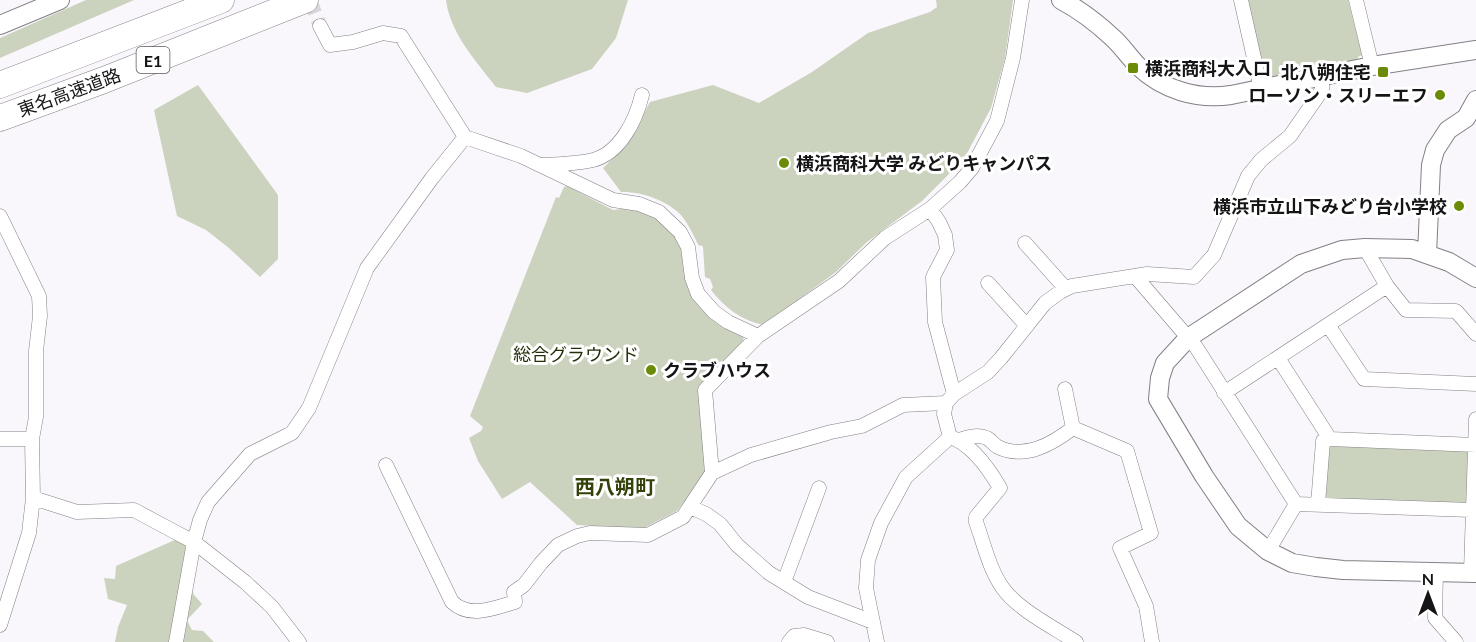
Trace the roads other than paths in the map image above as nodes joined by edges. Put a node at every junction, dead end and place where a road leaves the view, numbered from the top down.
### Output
1 (60, 0) edge
2 (184, 0) edge
3 (221, 0) edge
4 (305, 0) edge
5 (1022, 0) edge
6 (1061, 0) edge
7 (1240, 0) edge
8 (1356, 0) edge
9 (0, 25) edge
10 (320, 26) tunnel mouth
11 (1476, 50) edge
12 (1372, 66) junction
13 (49, 68) junction
14 (1322, 76) junction
15 (0, 85) edge
16 (1261, 89) junction
17 (642, 95) dead end
18 (1476, 100) edge
19 (0, 118) edge
20 (465, 137) junction
21 (540, 165) junction
22 (930, 209) junction
23 (0, 216) edge
24 (1025, 243) dead end
25 (1365, 248) junction
26 (1427, 254) junction
27 (1135, 276) junction
28 (1476, 279) edge
29 (988, 283) dead end
30 (1387, 286) junction
31 (1066, 289) junction
32 (1328, 325) junction
33 (1027, 326) junction
34 (1476, 334) edge
35 (758, 336) junction
36 (1188, 338) junction
37 (1278, 358) junction
38 (1476, 384) edge
39 (1065, 389) dead end
40 (1224, 393) junction
41 (950, 398) junction
42 (1476, 419) edge
43 (1073, 428) junction
44 (954, 438) junction
45 (0, 439) edge
46 (32, 439) junction
47 (1330, 439) junction
48 (1476, 445) edge
49 (386, 465) dead end
50 (712, 472) junction
51 (819, 488) dead end
52 (33, 498) junction
53 (1296, 504) junction
54 (1318, 504) junction
55 (690, 507) junction
56 (1472, 510) junction
57 (194, 542) junction
58 (1268, 551) junction
59 (1436, 571) junction
60 (1474, 573) edge
61 (784, 582) junction
62 (873, 622) junction
63 (0, 625) edge
64 (176, 642) edge
65 (299, 642) edge
66 (789, 642) edge
67 (826, 642) edge
68 (877, 642) edge
69 (1076, 642) edge
70 (1152, 642) edge
71 (1456, 642) edge

1 - 9 street
2 - 13 highway
3 - 13 highway, 東名高速道路 / E1
4 - 19 highway, 東名高速道路 / E1
5 - 22 street
6 - 16 street
7 - 16 street
8 - 12 street
10 - 20 street
11 - 12 street
12 - 14 street
13 - 15 highway, 東名高速道路 / E1
14 - 16 street
14 - 27 street
17 - 21 street
18 - 26 street
20 - 21 street
20 - 57 street
21 - 35 street
22 - 35 street
22 - 41 street
23 - 46 street
24 - 31 street
25 - 26 street
25 - 30 street
25 - 36 street
26 - 28 street
27 - 31 street
27 - 36 street
29 - 33 street
30 - 32 street
30 - 34 street
31 - 33 street
32 - 37 street
32 - 38 street
33 - 41 street
35 - 50 street
36 - 40 street
36 - 58 street
37 - 40 street
37 - 47 street
39 - 43 street
40 - 53 street
41 - 44 street
41 - 50 street
42 - 48 street
43 - 44 street
43 - 70 street
44 - 62 street
44 - 69 street
45 - 46 street
46 - 52 street
47 - 48 street
47 - 54 street
48 - 56 street
49 - 55 street
50 - 55 street
51 - 61 street
52 - 57 street
52 - 63 street
53 - 54 street
53 - 58 street
54 - 56 street
55 - 61 street
56 - 60 street
57 - 64 street
57 - 65 street
58 - 59 street
59 - 60 street
59 - 71 street
61 - 62 street
62 - 68 street
66 - 67 street

